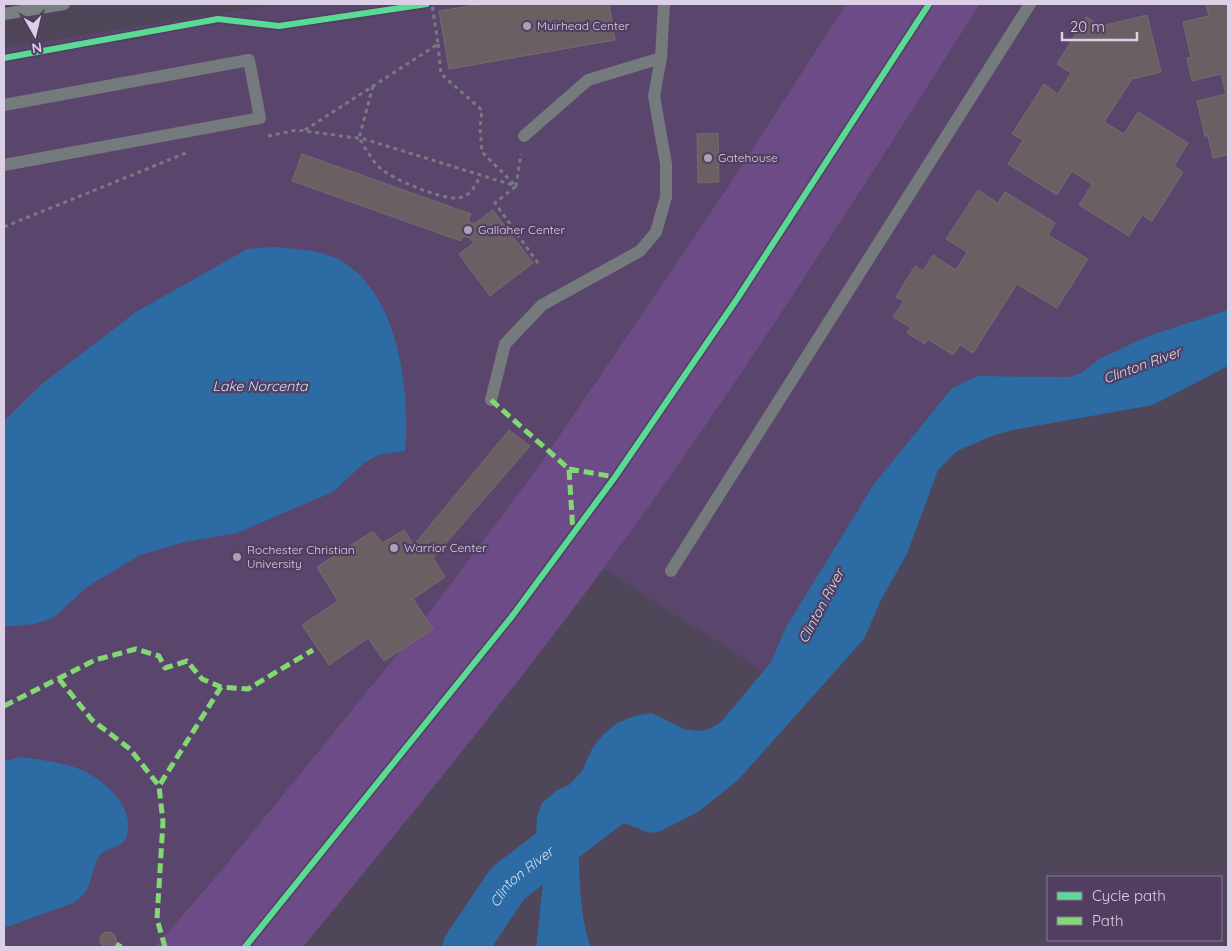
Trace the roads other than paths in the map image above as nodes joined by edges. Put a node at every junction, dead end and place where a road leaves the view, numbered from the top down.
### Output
1 (64, 4) edge
2 (664, 4) edge
3 (1030, 4) edge
4 (4, 14) edge
5 (660, 58) junction
6 (4, 105) edge
7 (524, 136) road end
8 (4, 165) edge
9 (491, 400) dead end
10 (671, 571) dead end

1 - 4 main road
2 - 5 lane
3 - 10 lane
5 - 7 lane
5 - 9 lane
6 - 8 lane

